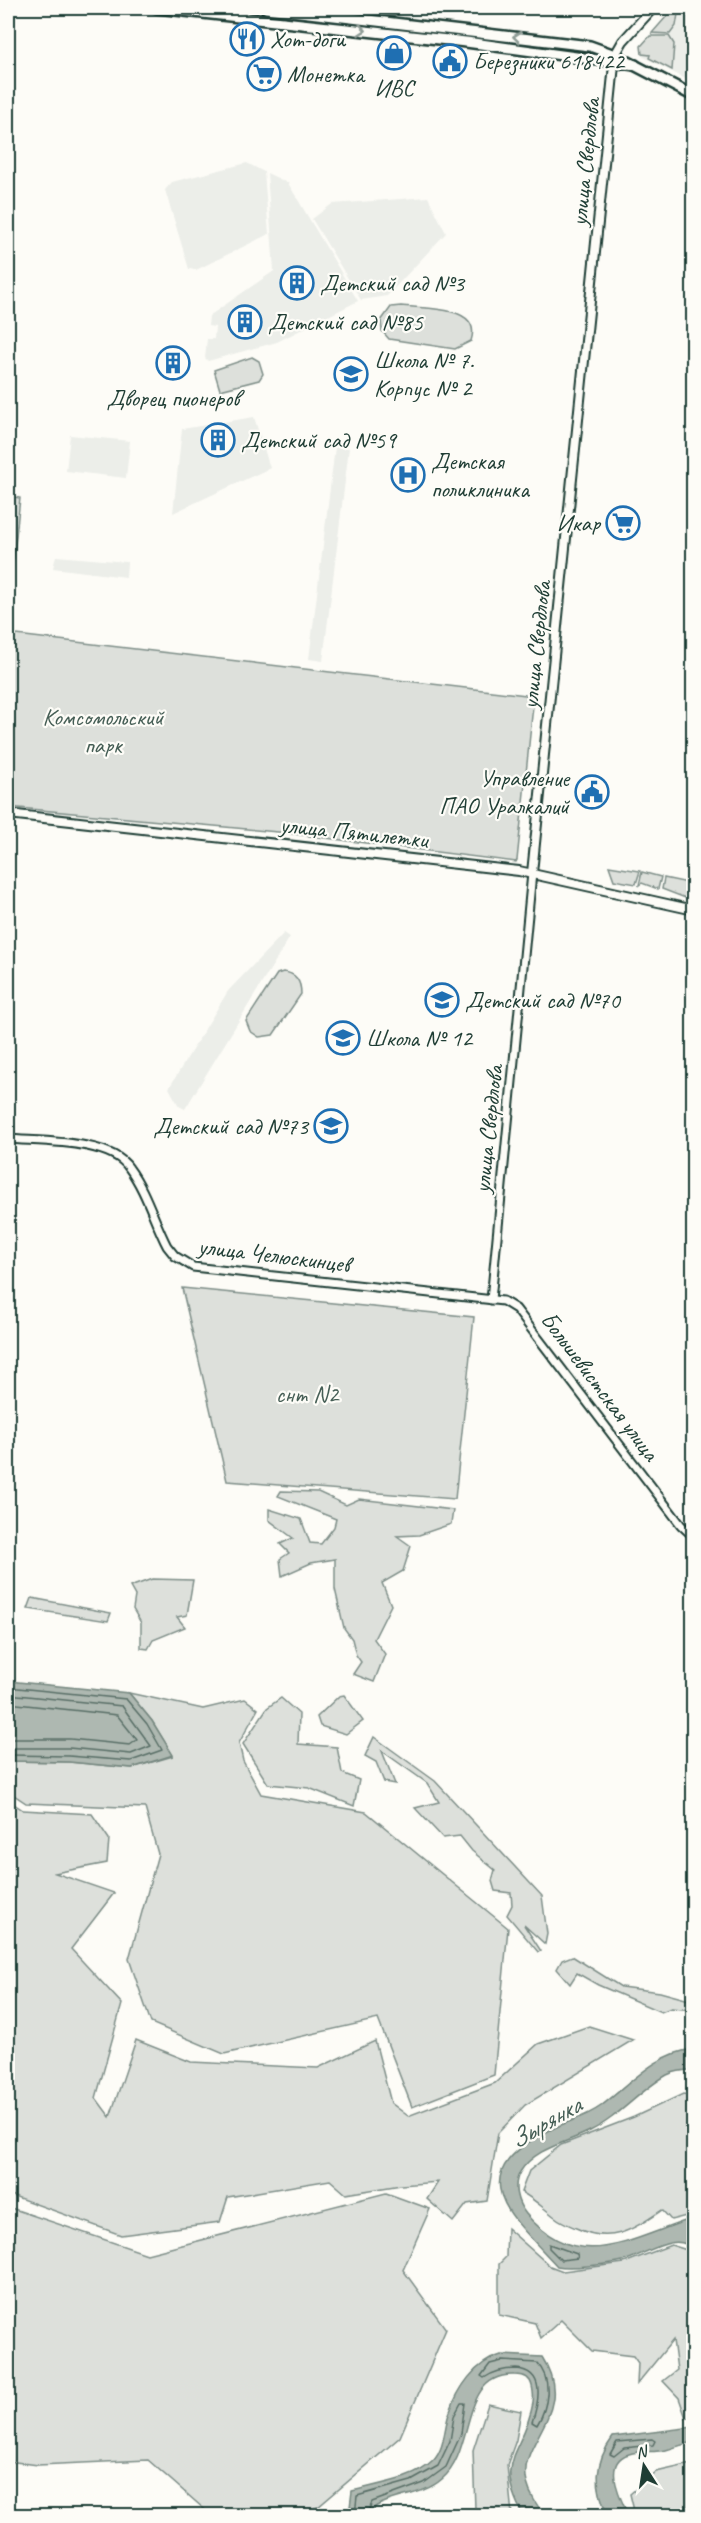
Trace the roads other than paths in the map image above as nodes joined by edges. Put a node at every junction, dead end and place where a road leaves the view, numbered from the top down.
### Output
1 (157, 8) edge
2 (266, 8) edge
3 (653, 8) edge
4 (615, 58) junction
5 (693, 96) edge
6 (8, 814) edge
7 (532, 873) junction
8 (693, 910) edge
9 (8, 1138) edge
10 (490, 1300) junction
11 (693, 1537) edge

1 -> 4 main road
4 -> 2 main road
3 - 4 main road
4 - 5 main road
4 - 7 main road, улица Свердлова
6 - 7 main road, улица Пятилетки
7 - 8 main road, улица Пятилетки
7 - 10 street, улица Свердлова
9 - 10 street, улица Челюскинцев
10 - 11 street, Большевистская улица

